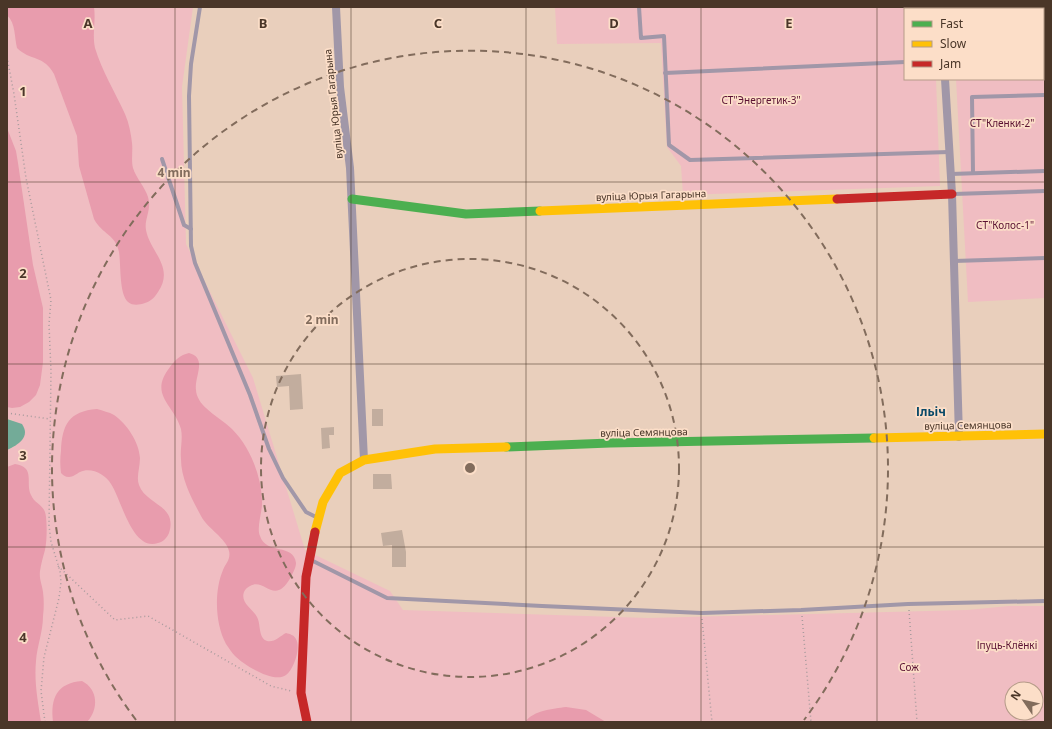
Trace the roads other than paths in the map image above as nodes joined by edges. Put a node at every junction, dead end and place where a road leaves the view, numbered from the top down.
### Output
1 (200, 7) edge
2 (336, 7) edge
3 (639, 7) edge
4 (904, 62) edge
5 (665, 73) junction
6 (945, 80) edge
7 (1045, 95) edge
8 (950, 152) junction
9 (162, 159) dead end
10 (1045, 171) edge
11 (973, 173) junction
12 (951, 174) junction
13 (1045, 191) edge
14 (952, 194) junction
15 (352, 199) junction
16 (191, 229) junction
17 (1045, 258) edge
18 (954, 261) junction
19 (1045, 434) edge
20 (959, 437) junction
21 (364, 460) junction
22 (318, 517) junction
23 (309, 559) junction
24 (1045, 601) edge
25 (307, 722) edge

1 - 16 lane
2 - 15 street, вуліца Юрыя Гагарына
3 - 5 lane
4 - 5 lane
5 - 8 lane
6 - 8 street
7 - 11 lane
8 - 12 street
9 - 16 lane
10 - 11 lane
11 - 12 lane
12 - 14 street
13 - 14 lane
14 - 15 street, вуліца Юрыя Гагарына
14 - 18 street
15 - 21 street, вуліца Юрыя Гагарына
16 - 22 lane
17 - 18 lane
18 - 20 street
19 - 20 street, вуліца Семянцова
20 - 21 street, вуліца Семянцова
21 - 22 street, вуліца Семянцова
22 - 23 street, вуліца Семянцова
23 - 24 lane
23 - 25 street, вуліца Семянцова

